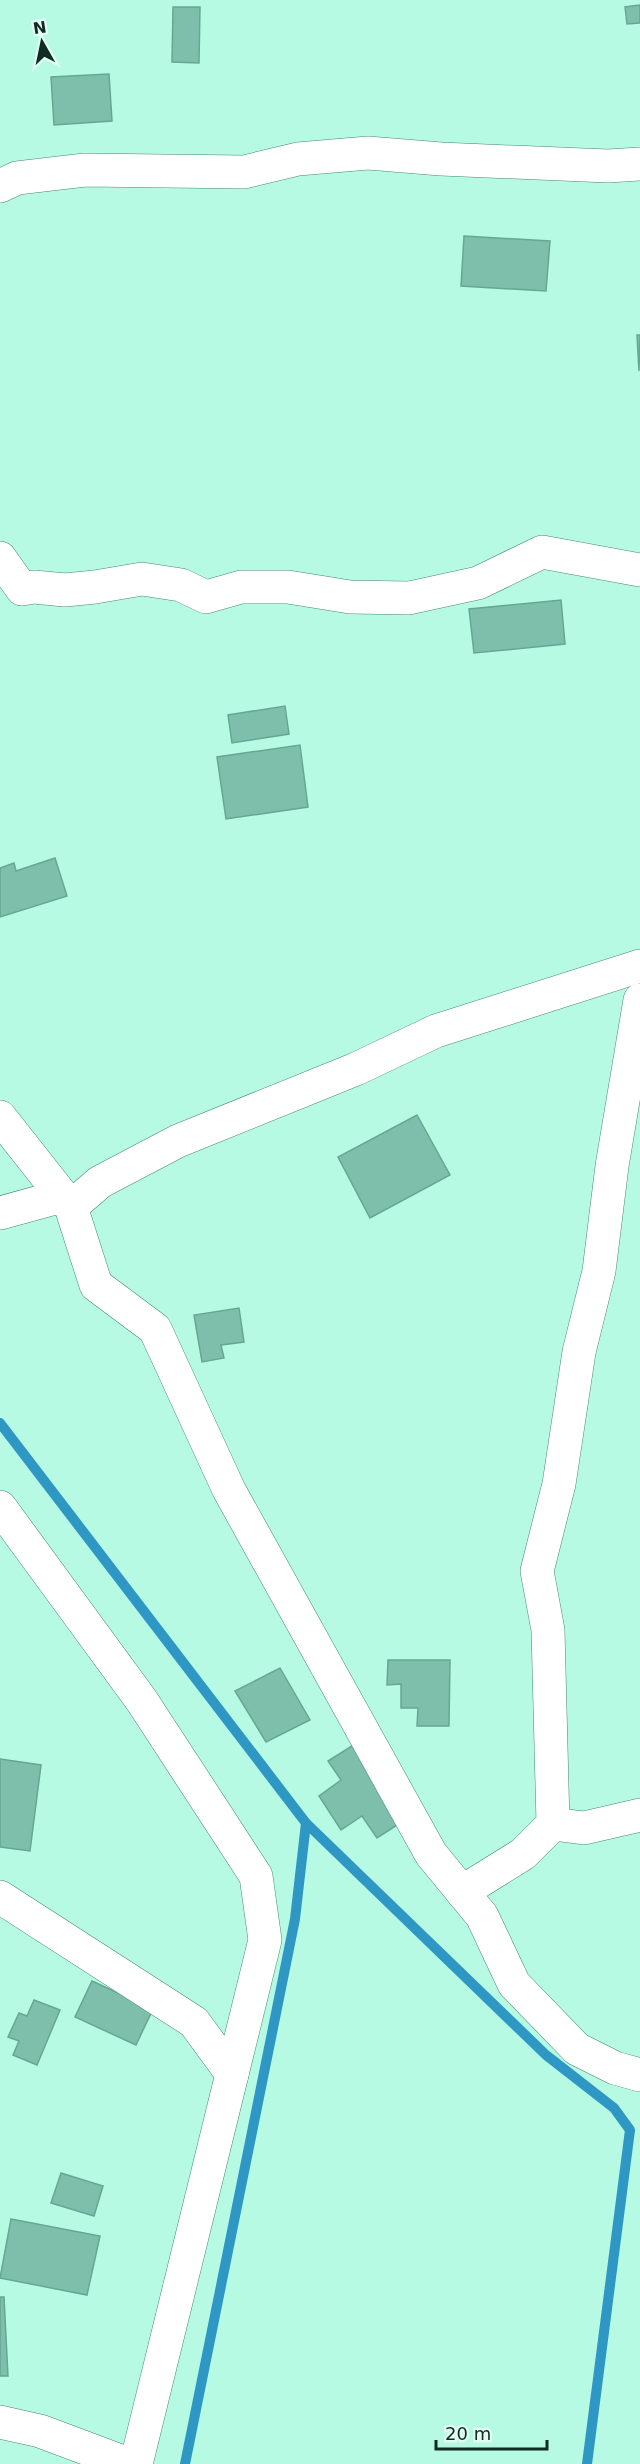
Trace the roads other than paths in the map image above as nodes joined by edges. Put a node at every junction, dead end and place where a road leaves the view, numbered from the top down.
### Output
1 (640, 164) edge
2 (0, 186) edge
3 (0, 558) edge
4 (640, 570) edge
5 (640, 966) edge
6 (640, 1000) edge
7 (0, 1117) edge
8 (66, 1202) junction
9 (0, 1213) edge
10 (0, 1507) edge
11 (640, 1815) edge
12 (553, 1824) junction
13 (462, 1892) junction
14 (0, 1897) edge
15 (232, 2074) junction
16 (640, 2075) edge
17 (0, 2422) edge
18 (128, 2464) edge
19 (136, 2464) edge

1 - 2 street
3 - 4 street
5 - 8 street
6 - 12 street
7 - 8 street
8 - 9 street
8 - 13 street
10 - 15 street
11 - 12 street
12 - 13 street
13 - 16 street
14 - 15 street
15 - 19 street
17 - 18 street

